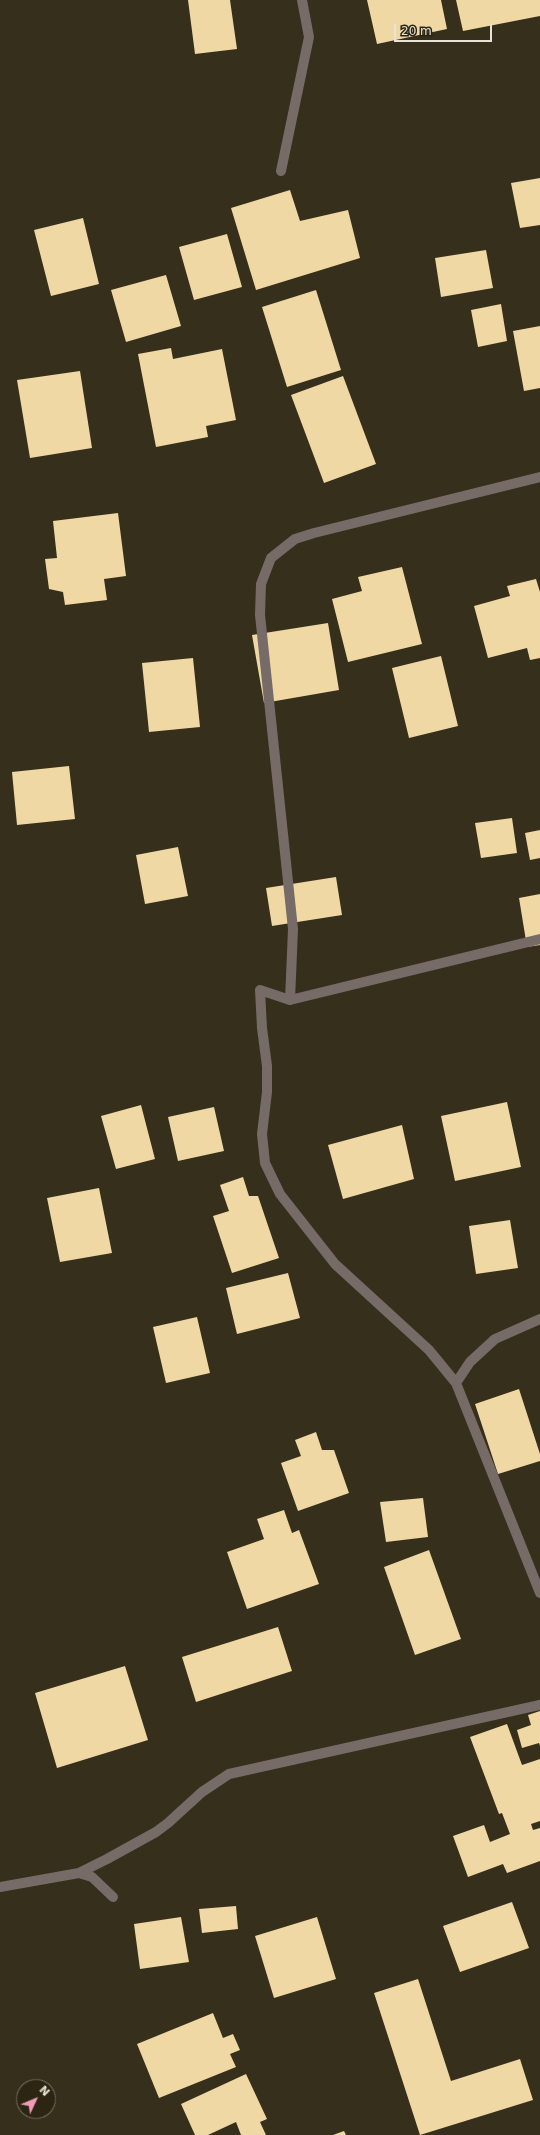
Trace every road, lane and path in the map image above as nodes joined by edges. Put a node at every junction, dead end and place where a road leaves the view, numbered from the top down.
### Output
1 (302, 0) edge
2 (281, 171) dead end
3 (540, 477) edge
4 (540, 939) edge
5 (290, 1000) junction
6 (540, 1319) edge
7 (456, 1383) junction
8 (540, 1593) edge
9 (540, 1705) edge
10 (79, 1873) junction
11 (0, 1887) edge
12 (113, 1897) dead end

1 - 2 street
3 - 5 street
4 - 5 street
5 - 7 street
6 - 7 street
7 - 8 street
9 - 10 street
10 - 11 street
10 - 12 street

